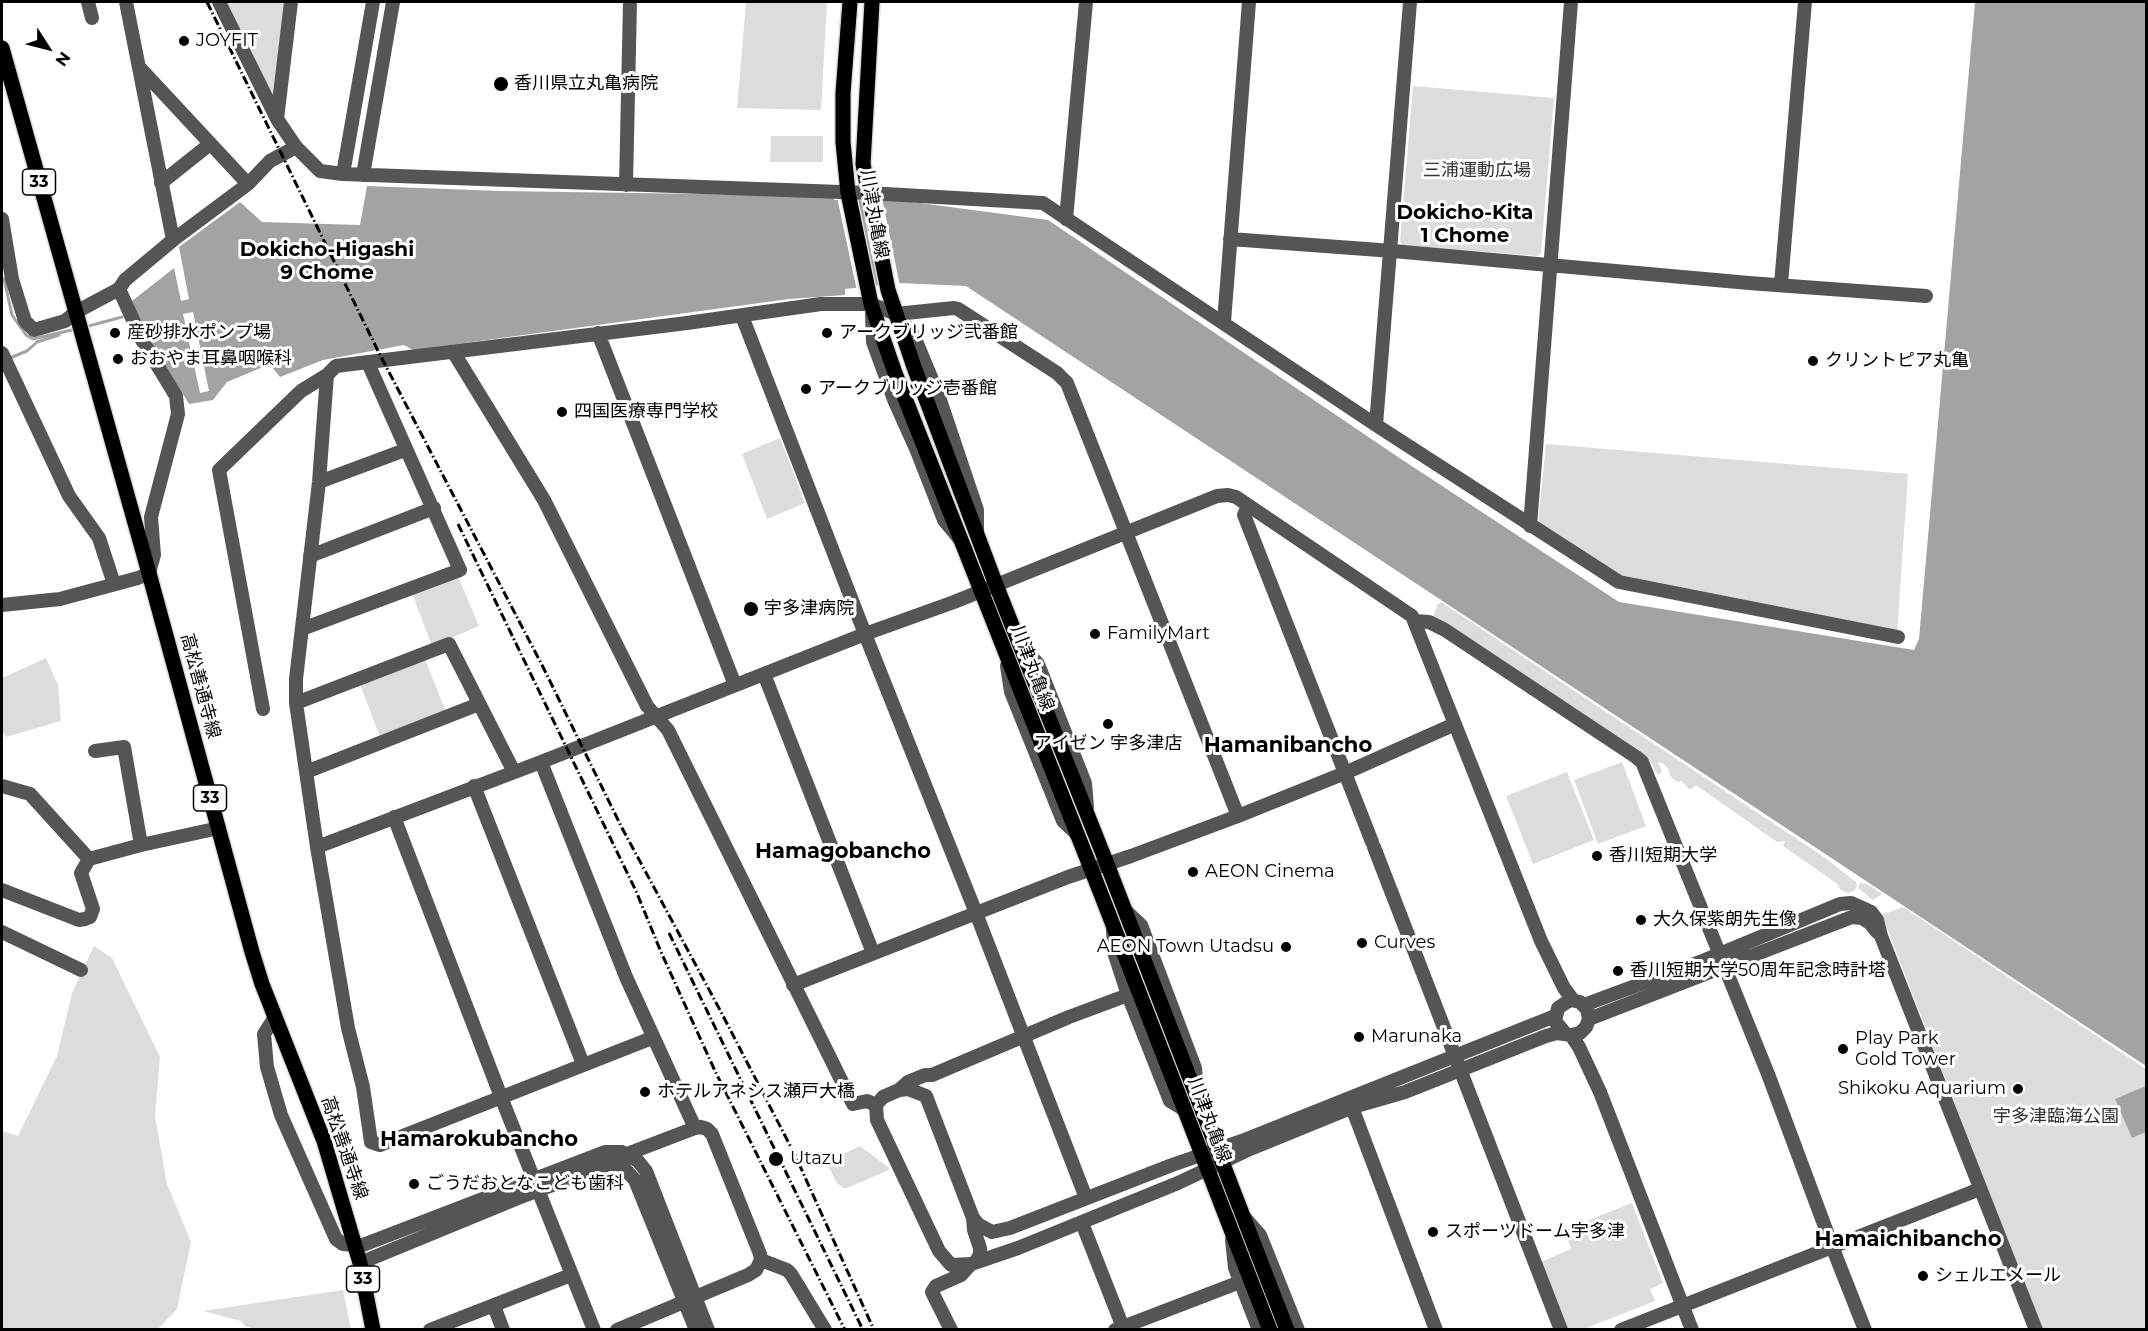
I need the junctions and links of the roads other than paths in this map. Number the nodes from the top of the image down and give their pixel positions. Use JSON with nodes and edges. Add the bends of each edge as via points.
{"nodes":[{"id":1,"x":88,"y":2,"type":"edge"},
{"id":2,"x":126,"y":2,"type":"edge"},
{"id":3,"x":219,"y":2,"type":"edge"},
{"id":4,"x":291,"y":2,"type":"edge"},
{"id":5,"x":373,"y":2,"type":"edge"},
{"id":6,"x":393,"y":2,"type":"edge"},
{"id":7,"x":630,"y":2,"type":"edge"},
{"id":8,"x":850,"y":2,"type":"edge"},
{"id":9,"x":872,"y":2,"type":"edge"},
{"id":10,"x":1086,"y":2,"type":"edge"},
{"id":11,"x":1249,"y":2,"type":"edge"},
{"id":12,"x":1410,"y":2,"type":"edge"},
{"id":13,"x":1571,"y":2,"type":"edge"},
{"id":14,"x":1805,"y":2,"type":"edge"},
{"id":15,"x":92,"y":18,"type":"dead end"},
{"id":16,"x":2,"y":48,"type":"edge"},
{"id":17,"x":365,"y":49,"type":"junction"},
{"id":18,"x":385,"y":51,"type":"junction"},
{"id":19,"x":4,"y":66,"type":"edge"},
{"id":20,"x":139,"y":67,"type":"junction"},
{"id":21,"x":277,"y":119,"type":"junction"},
{"id":22,"x":210,"y":144,"type":"junction"},
{"id":23,"x":296,"y":147,"type":"junction"},
{"id":24,"x":343,"y":174,"type":"junction"},
{"id":25,"x":363,"y":175,"type":"junction"},
{"id":26,"x":161,"y":183,"type":"junction"},
{"id":27,"x":248,"y":184,"type":"junction"},
{"id":28,"x":626,"y":185,"type":"junction"},
{"id":29,"x":849,"y":195,"type":"junction"},
{"id":30,"x":869,"y":195,"type":"junction"},
{"id":31,"x":2,"y":219,"type":"edge"},
{"id":32,"x":1066,"y":219,"type":"junction"},
{"id":33,"x":1230,"y":239,"type":"junction"},
{"id":34,"x":173,"y":240,"type":"junction"},
{"id":35,"x":1389,"y":251,"type":"junction"},
{"id":36,"x":1550,"y":265,"type":"junction"},
{"id":37,"x":1781,"y":284,"type":"junction"},
{"id":38,"x":119,"y":289,"type":"junction"},
{"id":39,"x":1926,"y":296,"type":"dead end"},
{"id":40,"x":870,"y":299,"type":"junction"},
{"id":41,"x":77,"y":314,"type":"junction"},
{"id":42,"x":896,"y":314,"type":"junction"},
{"id":43,"x":742,"y":316,"type":"junction"},
{"id":44,"x":1224,"y":322,"type":"junction"},
{"id":45,"x":598,"y":333,"type":"junction"},
{"id":46,"x":2,"y":353,"type":"edge"},
{"id":47,"x":453,"y":353,"type":"junction"},
{"id":48,"x":368,"y":363,"type":"junction"},
{"id":49,"x":327,"y":375,"type":"junction"},
{"id":50,"x":1376,"y":425,"type":"junction"},
{"id":51,"x":405,"y":450,"type":"junction"},
{"id":52,"x":319,"y":482,"type":"junction"},
{"id":53,"x":1248,"y":506,"type":"junction"},
{"id":54,"x":434,"y":508,"type":"junction"},
{"id":55,"x":1530,"y":526,"type":"junction"},
{"id":56,"x":1125,"y":534,"type":"junction"},
{"id":57,"x":310,"y":556,"type":"junction"},
{"id":58,"x":149,"y":573,"type":"junction"},
{"id":59,"x":114,"y":584,"type":"junction"},
{"id":60,"x":988,"y":588,"type":"junction"},
{"id":61,"x":2,"y":605,"type":"edge"},
{"id":62,"x":1415,"y":621,"type":"junction"},
{"id":63,"x":302,"y":629,"type":"junction"},
{"id":64,"x":865,"y":634,"type":"junction"},
{"id":65,"x":1898,"y":637,"type":"dead end"},
{"id":66,"x":1010,"y":644,"type":"junction"},
{"id":67,"x":764,"y":674,"type":"junction"},
{"id":68,"x":735,"y":685,"type":"junction"},
{"id":69,"x":296,"y":703,"type":"junction"},
{"id":70,"x":479,"y":704,"type":"junction"},
{"id":71,"x":263,"y":709,"type":"dead end"},
{"id":72,"x":655,"y":716,"type":"junction"},
{"id":73,"x":1455,"y":724,"type":"junction"},
{"id":74,"x":94,"y":750,"type":"dead end"},
{"id":75,"x":541,"y":762,"type":"junction"},
{"id":76,"x":306,"y":772,"type":"junction"},
{"id":77,"x":514,"y":772,"type":"junction"},
{"id":78,"x":1345,"y":773,"type":"junction"},
{"id":79,"x":2,"y":786,"type":"edge"},
{"id":80,"x":474,"y":786,"type":"junction"},
{"id":81,"x":1238,"y":816,"type":"junction"},
{"id":82,"x":394,"y":817,"type":"junction"},
{"id":83,"x":219,"y":828,"type":"junction"},
{"id":84,"x":141,"y":845,"type":"junction"},
{"id":85,"x":317,"y":847,"type":"junction"},
{"id":86,"x":89,"y":859,"type":"junction"},
{"id":87,"x":1107,"y":864,"type":"junction"},
{"id":88,"x":1091,"y":869,"type":"junction"},
{"id":89,"x":2,"y":890,"type":"edge"},
{"id":90,"x":1840,"y":904,"type":"junction"},
{"id":91,"x":976,"y":913,"type":"junction"},
{"id":92,"x":1846,"y":919,"type":"junction"},
{"id":93,"x":1113,"y":925,"type":"junction"},
{"id":94,"x":2,"y":932,"type":"edge"},
{"id":95,"x":1881,"y":936,"type":"junction"},
{"id":96,"x":873,"y":953,"type":"junction"},
{"id":97,"x":1722,"y":961,"type":"junction"},
{"id":98,"x":81,"y":970,"type":"dead end"},
{"id":99,"x":793,"y":985,"type":"junction"},
{"id":100,"x":1128,"y":995,"type":"junction"},
{"id":101,"x":1568,"y":1007,"type":"junction"},
{"id":102,"x":275,"y":1017,"type":"junction"},
{"id":103,"x":1577,"y":1029,"type":"junction"},
{"id":104,"x":1024,"y":1037,"type":"junction"},
{"id":105,"x":652,"y":1038,"type":"junction"},
{"id":106,"x":1458,"y":1063,"type":"junction"},
{"id":107,"x":583,"y":1064,"type":"junction"},
{"id":108,"x":932,"y":1075,"type":"junction"},
{"id":109,"x":899,"y":1090,"type":"junction"},
{"id":110,"x":926,"y":1096,"type":"junction"},
{"id":111,"x":501,"y":1097,"type":"junction"},
{"id":112,"x":1351,"y":1103,"type":"junction"},
{"id":113,"x":876,"y":1105,"type":"junction"},
{"id":114,"x":1185,"y":1110,"type":"junction"},
{"id":115,"x":695,"y":1128,"type":"junction"},
{"id":116,"x":1202,"y":1154,"type":"junction"},
{"id":117,"x":1220,"y":1156,"type":"junction"},
{"id":118,"x":623,"y":1159,"type":"junction"},
{"id":119,"x":1207,"y":1170,"type":"junction"},
{"id":120,"x":537,"y":1185,"type":"junction"},
{"id":121,"x":1980,"y":1189,"type":"junction"},
{"id":122,"x":1086,"y":1198,"type":"junction"},
{"id":123,"x":1242,"y":1215,"type":"junction"},
{"id":124,"x":972,"y":1218,"type":"junction"},
{"id":125,"x":1082,"y":1222,"type":"junction"},
{"id":126,"x":1231,"y":1232,"type":"junction"},
{"id":127,"x":355,"y":1246,"type":"junction"},
{"id":128,"x":1833,"y":1248,"type":"junction"},
{"id":129,"x":761,"y":1260,"type":"junction"},
{"id":130,"x":974,"y":1262,"type":"junction"},
{"id":131,"x":360,"y":1263,"type":"junction"},
{"id":132,"x":571,"y":1275,"type":"junction"},
{"id":133,"x":1240,"y":1282,"type":"junction"},
{"id":134,"x":691,"y":1299,"type":"junction"},
{"id":135,"x":1683,"y":1305,"type":"junction"},
{"id":136,"x":494,"y":1306,"type":"junction"},
{"id":137,"x":1120,"y":1328,"type":"edge"},
{"id":138,"x":373,"y":1329,"type":"edge"},
{"id":139,"x":430,"y":1329,"type":"edge"},
{"id":140,"x":503,"y":1329,"type":"edge"},
{"id":141,"x":594,"y":1329,"type":"edge"},
{"id":142,"x":617,"y":1329,"type":"edge"},
{"id":143,"x":696,"y":1329,"type":"edge"},
{"id":144,"x":708,"y":1329,"type":"edge"},
{"id":145,"x":825,"y":1329,"type":"edge"},
{"id":146,"x":951,"y":1329,"type":"edge"},
{"id":147,"x":1259,"y":1329,"type":"edge"},
{"id":148,"x":1270,"y":1329,"type":"edge"},
{"id":149,"x":1287,"y":1329,"type":"edge"},
{"id":150,"x":1298,"y":1329,"type":"edge"},
{"id":151,"x":1436,"y":1329,"type":"edge"},
{"id":152,"x":1561,"y":1329,"type":"edge"},
{"id":153,"x":1621,"y":1329,"type":"edge"},
{"id":154,"x":1692,"y":1329,"type":"edge"},
{"id":155,"x":1865,"y":1329,"type":"edge"},
{"id":156,"x":2036,"y":1329,"type":"edge"}],
"edges":[{"from":1,"to":15,"type":"street"},
{"from":2,"to":20,"type":"street"},
{"from":3,"to":21,"type":"street"},
{"from":4,"to":21,"type":"street"},
{"from":5,"to":17,"type":"street"},
{"from":6,"to":18,"type":"street"},
{"from":7,"to":28,"type":"street"},
{"from":8,"to":29,"type":"main road","name":"川津丸亀線","via":[[843,93]]},
{"from":9,"to":30,"type":"main road","name":"川津丸亀線","via":[[863,164]]},
{"from":10,"to":32,"type":"street"},
{"from":11,"to":33,"type":"street"},
{"from":12,"to":35,"type":"street"},
{"from":13,"to":36,"type":"street"},
{"from":14,"to":37,"type":"street"},
{"from":16,"to":19,"type":"main road","name":"高松善通寺線","number":"33"},
{"from":17,"to":18,"type":"street"},
{"from":17,"to":24,"type":"street"},
{"from":18,"to":25,"type":"street"},
{"from":19,"to":41,"type":"main road","name":"高松善通寺線","number":"33"},
{"from":20,"to":22,"type":"street"},
{"from":20,"to":26,"type":"street"},
{"from":21,"to":23,"type":"street"},
{"from":22,"to":26,"type":"street"},
{"from":22,"to":27,"type":"street"},
{"from":23,"to":24,"type":"street","via":[[320,171]]},
{"from":23,"to":27,"type":"street","via":[[270,161]]},
{"from":24,"to":25,"type":"street"},
{"from":25,"to":28,"type":"street"},
{"from":26,"to":34,"type":"street"},
{"from":27,"to":34,"type":"street"},
{"from":28,"to":29,"type":"street"},
{"from":29,"to":30,"type":"street"},
{"from":29,"to":40,"type":"main road","name":"川津丸亀線"},
{"from":30,"to":32,"type":"street","via":[[1043,203]]},
{"from":30,"to":42,"type":"main road","name":"川津丸亀線"},
{"from":31,"to":41,"type":"street","via":[[12,279],[28,326],[40,330]]},
{"from":32,"to":44,"type":"street"},
{"from":33,"to":35,"type":"street"},
{"from":33,"to":44,"type":"street"},
{"from":34,"to":38,"type":"street"},
{"from":35,"to":36,"type":"street"},
{"from":35,"to":50,"type":"street"},
{"from":36,"to":37,"type":"street"},
{"from":36,"to":55,"type":"street"},
{"from":37,"to":39,"type":"street"},
{"from":38,"to":41,"type":"street"},
{"from":38,"to":58,"type":"street","via":[[142,340],[176,396],[178,414],[152,517],[154,555]]},
{"from":40,"to":42,"type":"street"},
{"from":40,"to":43,"type":"street"},
{"from":40,"to":60,"type":"main road","name":"川津丸亀線","via":[[963,543]]},
{"from":41,"to":58,"type":"main road","name":"高松善通寺線","number":"33"},
{"from":42,"to":56,"type":"street","via":[[958,309],[1062,376]]},
{"from":42,"to":60,"type":"main road","name":"川津丸亀線","via":[[977,535]]},
{"from":43,"to":45,"type":"street"},
{"from":43,"to":64,"type":"street"},
{"from":44,"to":50,"type":"street"},
{"from":45,"to":47,"type":"street"},
{"from":45,"to":68,"type":"street"},
{"from":46,"to":59,"type":"street","via":[[69,496],[99,538]]},
{"from":47,"to":48,"type":"street"},
{"from":47,"to":72,"type":"street","via":[[544,500]]},
{"from":48,"to":49,"type":"street","via":[[336,366]]},
{"from":48,"to":51,"type":"street"},
{"from":49,"to":52,"type":"street"},
{"from":49,"to":71,"type":"street","via":[[301,391],[219,470]]},
{"from":50,"to":55,"type":"street"},
{"from":51,"to":52,"type":"street"},
{"from":51,"to":54,"type":"street"},
{"from":52,"to":57,"type":"street"},
{"from":53,"to":56,"type":"street","via":[[1236,497],[1217,496]]},
{"from":53,"to":62,"type":"street","via":[[1408,612]]},
{"from":53,"to":78,"type":"street","via":[[1244,515]]},
{"from":54,"to":57,"type":"street"},
{"from":54,"to":63,"type":"street","via":[[460,570]]},
{"from":55,"to":65,"type":"street","via":[[1618,582]]},
{"from":56,"to":60,"type":"street"},
{"from":56,"to":81,"type":"street"},
{"from":57,"to":63,"type":"street"},
{"from":58,"to":59,"type":"street"},
{"from":58,"to":83,"type":"main road","name":"高松善通寺線","number":"33"},
{"from":59,"to":61,"type":"street","via":[[60,599]]},
{"from":60,"to":64,"type":"street"},
{"from":60,"to":66,"type":"main road","name":"川津丸亀線"},
{"from":62,"to":73,"type":"street"},
{"from":62,"to":97,"type":"street","via":[[1429,622],[1445,630],[1640,759]]},
{"from":63,"to":69,"type":"street"},
{"from":64,"to":67,"type":"street"},
{"from":64,"to":91,"type":"street"},
{"from":66,"to":87,"type":"main road","name":"川津丸亀線"},
{"from":66,"to":88,"type":"main road","name":"川津丸亀線"},
{"from":67,"to":68,"type":"street"},
{"from":67,"to":96,"type":"street"},
{"from":68,"to":72,"type":"street"},
{"from":69,"to":70,"type":"street","via":[[449,644]]},
{"from":69,"to":76,"type":"street"},
{"from":70,"to":76,"type":"street"},
{"from":70,"to":77,"type":"street"},
{"from":72,"to":75,"type":"street"},
{"from":72,"to":99,"type":"street","via":[[668,730]]},
{"from":73,"to":78,"type":"street"},
{"from":73,"to":101,"type":"street","via":[[1541,941],[1564,988]]},
{"from":74,"to":84,"type":"street","via":[[124,747]]},
{"from":75,"to":77,"type":"street"},
{"from":75,"to":105,"type":"street"},
{"from":76,"to":85,"type":"street"},
{"from":77,"to":80,"type":"street"},
{"from":78,"to":81,"type":"street"},
{"from":78,"to":106,"type":"street"},
{"from":79,"to":86,"type":"street","via":[[30,794]]},
{"from":80,"to":82,"type":"street"},
{"from":80,"to":107,"type":"street"},
{"from":81,"to":87,"type":"street"},
{"from":82,"to":85,"type":"street"},
{"from":82,"to":111,"type":"street"},
{"from":83,"to":84,"type":"street"},
{"from":83,"to":102,"type":"main road","name":"高松善通寺線","number":"33","via":[[252,952]]},
{"from":84,"to":86,"type":"street"},
{"from":85,"to":111,"type":"street","via":[[372,1143],[380,1145]]},
{"from":86,"to":89,"type":"street","via":[[81,873],[93,909],[90,917],[79,920]]},
{"from":87,"to":88,"type":"street"},
{"from":87,"to":117,"type":"main road","name":"川津丸亀線"},
{"from":88,"to":91,"type":"street"},
{"from":88,"to":93,"type":"main road","name":"川津丸亀線"},
{"from":90,"to":92,"type":"street"},
{"from":90,"to":95,"type":"street","via":[[1851,903],[1871,912]]},
{"from":90,"to":97,"type":"street"},
{"from":91,"to":96,"type":"street"},
{"from":91,"to":104,"type":"street"},
{"from":92,"to":95,"type":"street","via":[[1862,918]]},
{"from":92,"to":97,"type":"street"},
{"from":93,"to":100,"type":"street","via":[[1114,952]]},
{"from":93,"to":114,"type":"main road","name":"川津丸亀線"},
{"from":94,"to":98,"type":"street"},
{"from":95,"to":121,"type":"street"},
{"from":96,"to":99,"type":"street"},
{"from":97,"to":101,"type":"street"},
{"from":97,"to":103,"type":"street"},
{"from":97,"to":128,"type":"street"},
{"from":99,"to":113,"type":"street","via":[[853,1104],[867,1101]]},
{"from":100,"to":104,"type":"street"},
{"from":100,"to":114,"type":"street","via":[[1170,1101]]},
{"from":101,"to":103,"type":"street","via":[[1589,1014]]},
{"from":101,"to":103,"type":"street","via":[[1557,1026]]},
{"from":101,"to":106,"type":"street"},
{"from":102,"to":127,"type":"main road","name":"高松善通寺線","number":"33","via":[[324,1141]]},
{"from":102,"to":127,"type":"street","via":[[264,1034],[267,1067],[281,1115],[336,1239]]},
{"from":103,"to":106,"type":"street"},
{"from":103,"to":135,"type":"street","via":[[1579,1047]]},
{"from":104,"to":108,"type":"street"},
{"from":104,"to":122,"type":"street"},
{"from":105,"to":107,"type":"street"},
{"from":105,"to":115,"type":"street"},
{"from":106,"to":112,"type":"street"},
{"from":106,"to":152,"type":"street"},
{"from":107,"to":111,"type":"street"},
{"from":108,"to":109,"type":"street","via":[[908,1082]]},
{"from":108,"to":110,"type":"street"},
{"from":109,"to":110,"type":"street"},
{"from":109,"to":113,"type":"street"},
{"from":110,"to":124,"type":"street"},
{"from":111,"to":120,"type":"street"},
{"from":112,"to":117,"type":"street","via":[[1247,1139]]},
{"from":112,"to":151,"type":"street"},
{"from":113,"to":130,"type":"street","via":[[877,1120],[939,1251],[951,1265]]},
{"from":114,"to":116,"type":"main road","name":"川津丸亀線"},
{"from":115,"to":118,"type":"street"},
{"from":115,"to":129,"type":"street","via":[[701,1126],[712,1134]]},
{"from":116,"to":117,"type":"street"},
{"from":116,"to":119,"type":"main road","name":"川津丸亀線"},
{"from":116,"to":122,"type":"street"},
{"from":117,"to":119,"type":"street"},
{"from":117,"to":123,"type":"main road","name":"川津丸亀線"},
{"from":118,"to":120,"type":"street","via":[[622,1152],[605,1152]]},
{"from":118,"to":134,"type":"street"},
{"from":119,"to":125,"type":"street"},
{"from":119,"to":126,"type":"main road","name":"川津丸亀線"},
{"from":120,"to":127,"type":"street"},
{"from":120,"to":131,"type":"street"},
{"from":120,"to":132,"type":"street"},
{"from":121,"to":128,"type":"street"},
{"from":121,"to":156,"type":"street"},
{"from":122,"to":124,"type":"street","via":[[1001,1231],[985,1229]]},
{"from":123,"to":149,"type":"main road","name":"川津丸亀線"},
{"from":123,"to":150,"type":"street","via":[[1260,1235]]},
{"from":124,"to":130,"type":"street","via":[[981,1254]]},
{"from":125,"to":130,"type":"street"},
{"from":125,"to":137,"type":"street"},
{"from":126,"to":133,"type":"street","via":[[1234,1268]]},
{"from":126,"to":148,"type":"main road","name":"川津丸亀線"},
{"from":127,"to":131,"type":"main road","name":"高松善通寺線","number":"33"},
{"from":128,"to":135,"type":"street"},
{"from":128,"to":155,"type":"street"},
{"from":129,"to":134,"type":"street","via":[[752,1274]]},
{"from":129,"to":145,"type":"street","via":[[791,1274]]},
{"from":130,"to":146,"type":"street","via":[[961,1275],[936,1286],[932,1292]]},
{"from":131,"to":138,"type":"main road","name":"高松善通寺線","number":"33"},
{"from":132,"to":136,"type":"street"},
{"from":132,"to":141,"type":"street"},
{"from":133,"to":137,"type":"street"},
{"from":133,"to":147,"type":"street"},
{"from":134,"to":142,"type":"street"},
{"from":134,"to":143,"type":"street"},
{"from":134,"to":144,"type":"street"},
{"from":135,"to":153,"type":"street"},
{"from":135,"to":154,"type":"street"},
{"from":136,"to":139,"type":"street"},
{"from":136,"to":140,"type":"street"}]}
